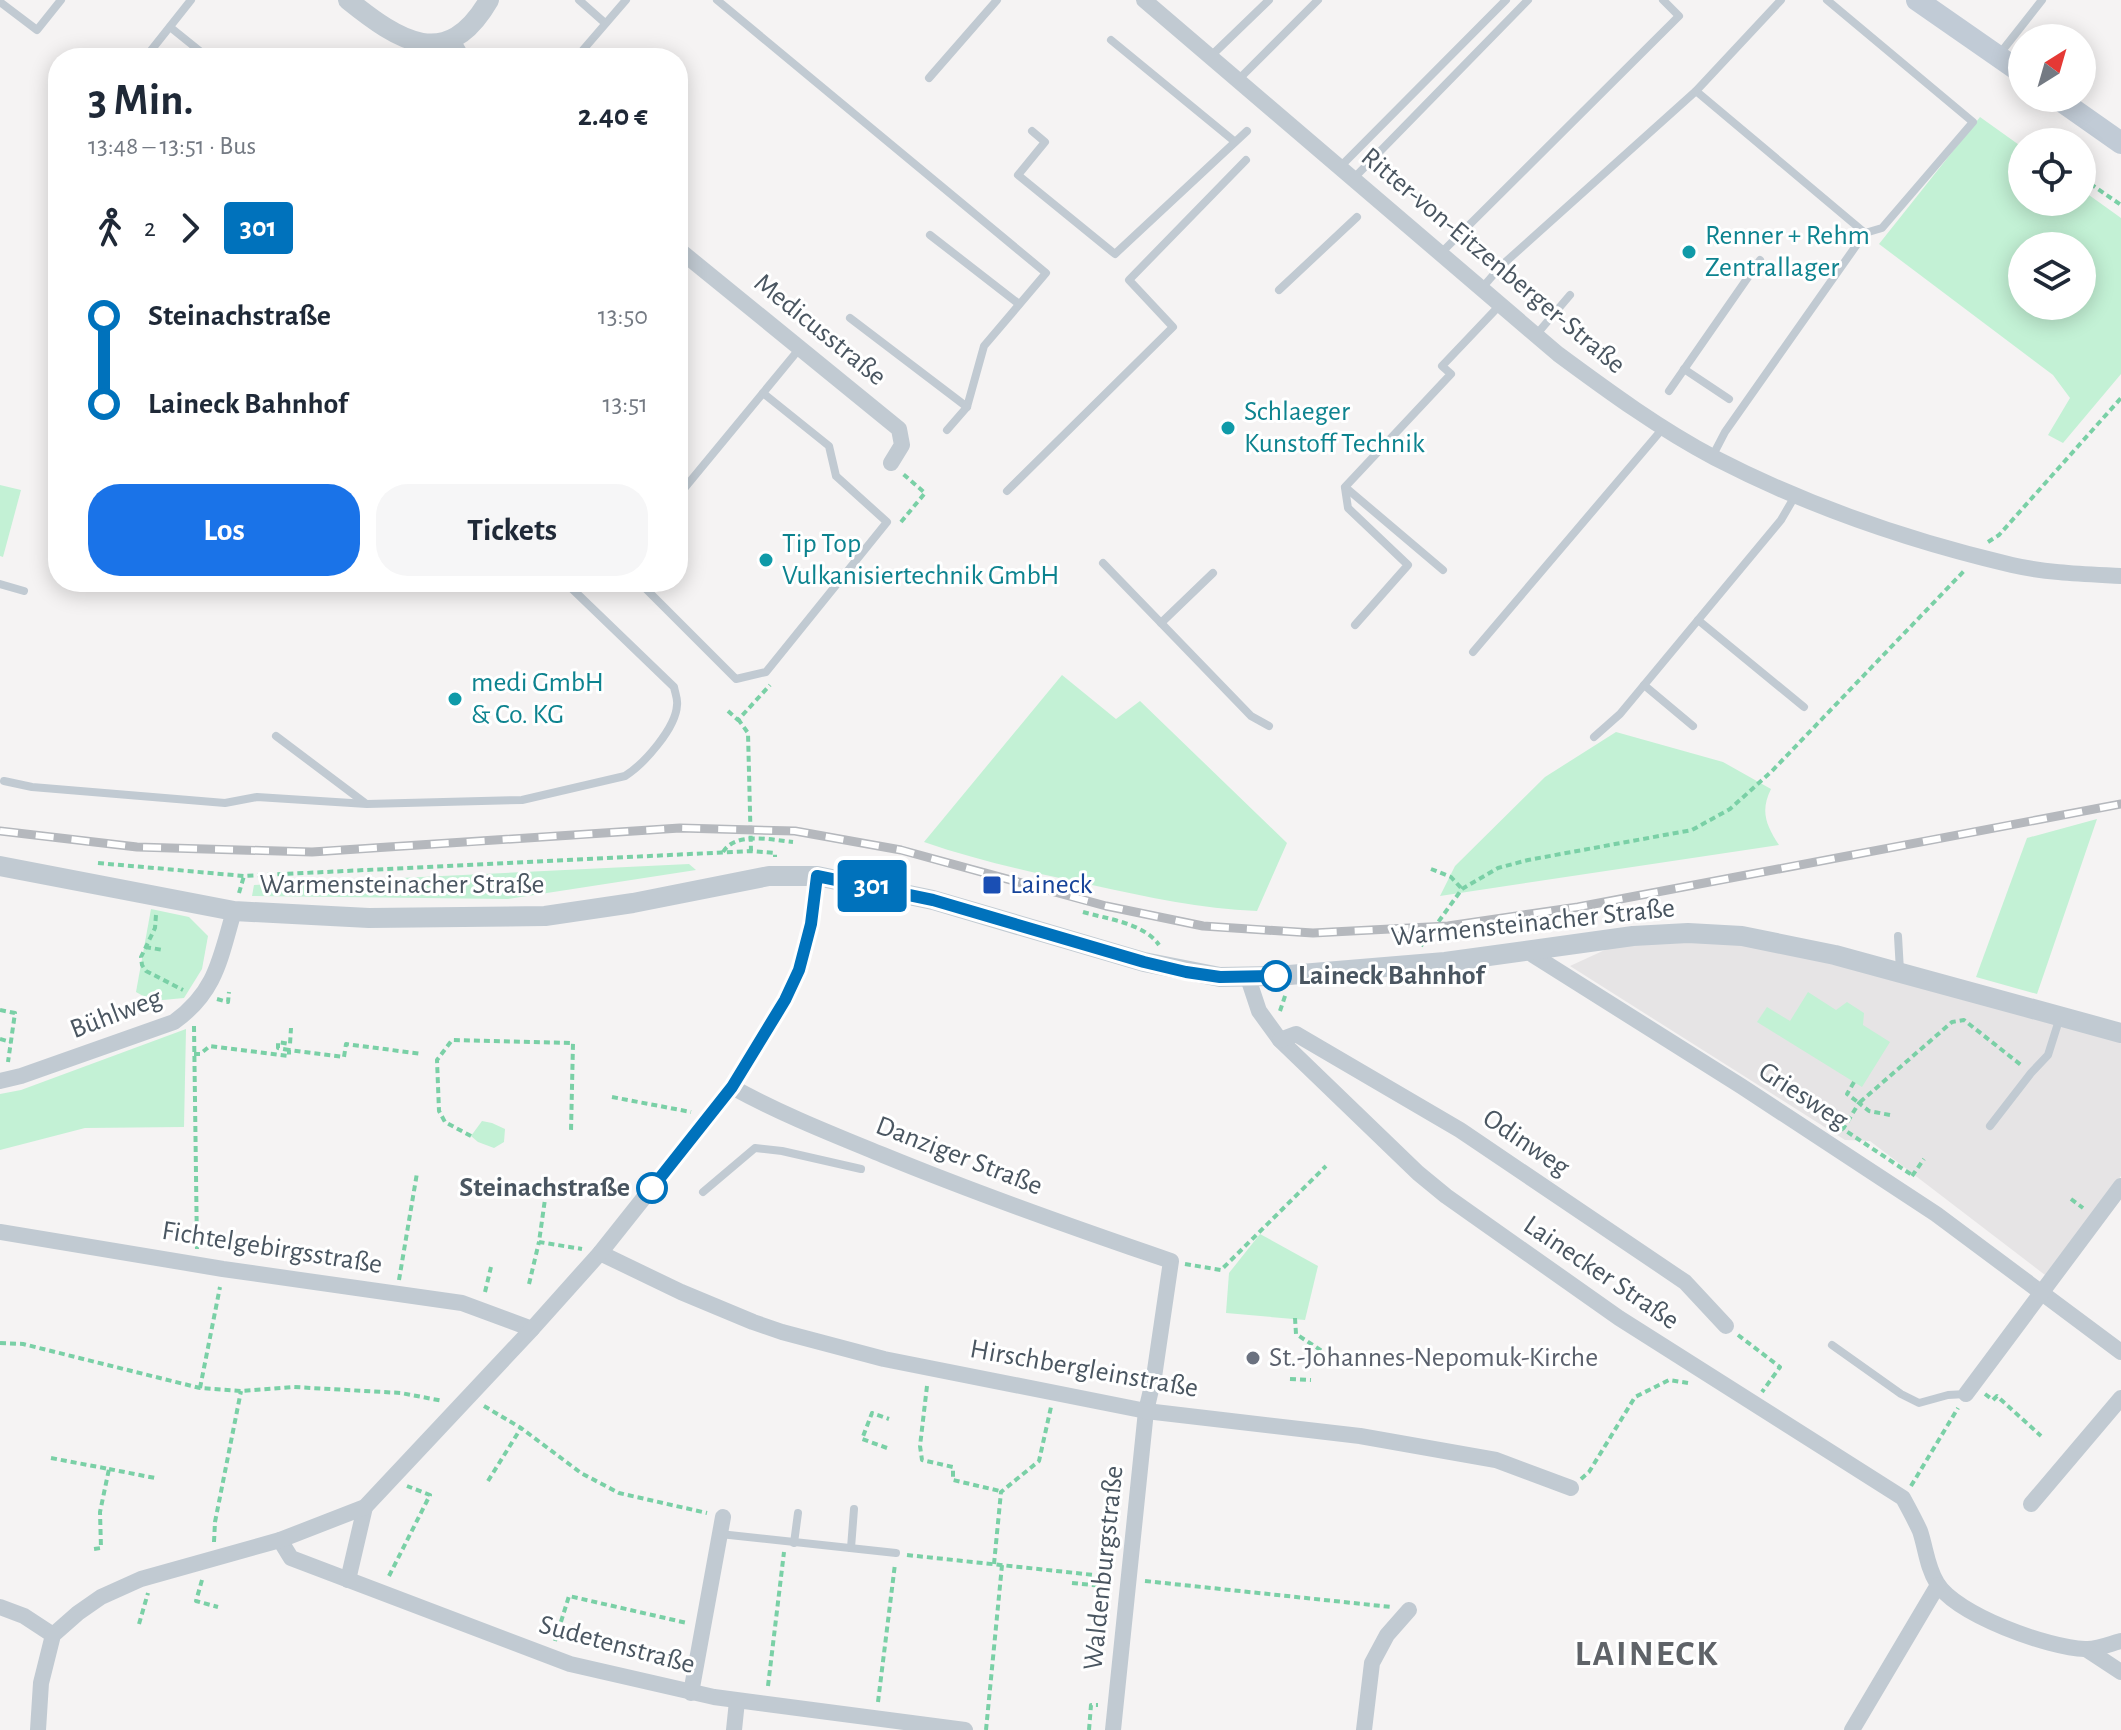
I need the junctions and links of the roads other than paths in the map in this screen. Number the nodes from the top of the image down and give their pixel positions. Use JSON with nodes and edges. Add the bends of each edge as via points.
{"nodes":[{"id":1,"x":61,"y":0,"type":"edge"},
{"id":2,"x":191,"y":0,"type":"edge"},
{"id":3,"x":348,"y":0,"type":"edge"},
{"id":4,"x":489,"y":0,"type":"edge"},
{"id":5,"x":579,"y":0,"type":"edge"},
{"id":6,"x":626,"y":0,"type":"edge"},
{"id":7,"x":717,"y":0,"type":"edge"},
{"id":8,"x":997,"y":0,"type":"edge"},
{"id":9,"x":1144,"y":0,"type":"edge"},
{"id":10,"x":1269,"y":0,"type":"edge"},
{"id":11,"x":1318,"y":0,"type":"edge"},
{"id":12,"x":1506,"y":0,"type":"edge"},
{"id":13,"x":1528,"y":0,"type":"edge"},
{"id":14,"x":1663,"y":0,"type":"edge"},
{"id":15,"x":1781,"y":0,"type":"edge"},
{"id":16,"x":1827,"y":0,"type":"edge"},
{"id":17,"x":1917,"y":0,"type":"edge"},
{"id":18,"x":1940,"y":0,"type":"edge"},
{"id":19,"x":2042,"y":0,"type":"edge"},
{"id":20,"x":0,"y":2,"type":"edge"},
{"id":21,"x":605,"y":23,"type":"junction"},
{"id":22,"x":170,"y":27,"type":"junction"},
{"id":23,"x":1111,"y":40,"type":"dead end"},
{"id":24,"x":153,"y":48,"type":"edge"},
{"id":25,"x":196,"y":48,"type":"edge"},
{"id":26,"x":452,"y":48,"type":"edge"},
{"id":27,"x":458,"y":48,"type":"edge"},
{"id":28,"x":584,"y":48,"type":"edge"},
{"id":29,"x":1211,"y":56,"type":"junction"},
{"id":30,"x":1998,"y":56,"type":"junction"},
{"id":31,"x":2008,"y":63,"type":"edge"},
{"id":32,"x":929,"y":78,"type":"dead end"},
{"id":33,"x":1239,"y":79,"type":"junction"},
{"id":34,"x":1696,"y":91,"type":"junction"},
{"id":35,"x":2077,"y":112,"type":"edge"},
{"id":36,"x":1032,"y":131,"type":"dead end"},
{"id":37,"x":1247,"y":131,"type":"dead end"},
{"id":38,"x":1234,"y":141,"type":"junction"},
{"id":39,"x":2121,"y":143,"type":"edge"},
{"id":40,"x":1246,"y":160,"type":"dead end"},
{"id":41,"x":1339,"y":167,"type":"junction"},
{"id":42,"x":1354,"y":178,"type":"junction"},
{"id":43,"x":1357,"y":217,"type":"dead end"},
{"id":44,"x":1865,"y":233,"type":"junction"},
{"id":45,"x":930,"y":235,"type":"dead end"},
{"id":46,"x":1440,"y":254,"type":"junction"},
{"id":47,"x":688,"y":257,"type":"edge"},
{"id":48,"x":1760,"y":260,"type":"dead end"},
{"id":49,"x":1482,"y":288,"type":"junction"},
{"id":50,"x":1279,"y":290,"type":"dead end"},
{"id":51,"x":1570,"y":295,"type":"dead end"},
{"id":52,"x":1019,"y":304,"type":"junction"},
{"id":53,"x":1500,"y":305,"type":"junction"},
{"id":54,"x":850,"y":318,"type":"dead end"},
{"id":55,"x":1535,"y":335,"type":"junction"},
{"id":56,"x":801,"y":347,"type":"junction"},
{"id":57,"x":1684,"y":369,"type":"junction"},
{"id":58,"x":1669,"y":391,"type":"dead end"},
{"id":59,"x":763,"y":393,"type":"junction"},
{"id":60,"x":1729,"y":399,"type":"dead end"},
{"id":61,"x":967,"y":407,"type":"junction"},
{"id":62,"x":1665,"y":427,"type":"junction"},
{"id":63,"x":947,"y":430,"type":"dead end"},
{"id":64,"x":1712,"y":457,"type":"junction"},
{"id":65,"x":891,"y":463,"type":"dead end"},
{"id":66,"x":688,"y":484,"type":"edge"},
{"id":67,"x":1345,"y":487,"type":"junction"},
{"id":68,"x":1007,"y":491,"type":"dead end"},
{"id":69,"x":1795,"y":495,"type":"junction"},
{"id":70,"x":1103,"y":563,"type":"dead end"},
{"id":71,"x":1443,"y":570,"type":"dead end"},
{"id":72,"x":1213,"y":573,"type":"dead end"},
{"id":73,"x":2121,"y":576,"type":"edge"},
{"id":74,"x":0,"y":584,"type":"edge"},
{"id":75,"x":24,"y":591,"type":"dead end"},
{"id":76,"x":575,"y":592,"type":"edge"},
{"id":77,"x":649,"y":592,"type":"edge"},
{"id":78,"x":1698,"y":620,"type":"junction"},
{"id":79,"x":1161,"y":623,"type":"junction"},
{"id":80,"x":1355,"y":625,"type":"dead end"},
{"id":81,"x":1473,"y":652,"type":"dead end"},
{"id":82,"x":1644,"y":685,"type":"junction"},
{"id":83,"x":1804,"y":707,"type":"dead end"},
{"id":84,"x":1269,"y":726,"type":"dead end"},
{"id":85,"x":1693,"y":726,"type":"dead end"},
{"id":86,"x":276,"y":736,"type":"dead end"},
{"id":87,"x":1594,"y":737,"type":"dead end"},
{"id":88,"x":4,"y":781,"type":"dead end"},
{"id":89,"x":367,"y":804,"type":"junction"},
{"id":90,"x":0,"y":866,"type":"edge"},
{"id":91,"x":817,"y":876,"type":"junction"},
{"id":92,"x":234,"y":911,"type":"junction"},
{"id":93,"x":1898,"y":936,"type":"dead end"},
{"id":94,"x":1530,"y":950,"type":"junction"},
{"id":95,"x":1900,"y":973,"type":"junction"},
{"id":96,"x":1248,"y":978,"type":"junction"},
{"id":97,"x":2060,"y":1016,"type":"junction"},
{"id":98,"x":2121,"y":1033,"type":"edge"},
{"id":99,"x":1276,"y":1034,"type":"junction"},
{"id":100,"x":2,"y":1081,"type":"edge"},
{"id":101,"x":732,"y":1087,"type":"junction"},
{"id":102,"x":1990,"y":1126,"type":"dead end"},
{"id":103,"x":861,"y":1169,"type":"dead end"},
{"id":104,"x":2121,"y":1186,"type":"edge"},
{"id":105,"x":703,"y":1192,"type":"dead end"},
{"id":106,"x":0,"y":1232,"type":"edge"},
{"id":107,"x":600,"y":1253,"type":"junction"},
{"id":108,"x":1171,"y":1261,"type":"joint"},
{"id":109,"x":2043,"y":1294,"type":"junction"},
{"id":110,"x":1726,"y":1326,"type":"road end"},
{"id":111,"x":532,"y":1329,"type":"junction"},
{"id":112,"x":1832,"y":1345,"type":"dead end"},
{"id":113,"x":2121,"y":1352,"type":"edge"},
{"id":114,"x":1966,"y":1394,"type":"joint"},
{"id":115,"x":2121,"y":1398,"type":"edge"},
{"id":116,"x":1146,"y":1411,"type":"junction"},
{"id":117,"x":1571,"y":1488,"type":"road end"},
{"id":118,"x":2031,"y":1504,"type":"dead end"},
{"id":119,"x":365,"y":1507,"type":"junction"},
{"id":120,"x":854,"y":1509,"type":"dead end"},
{"id":121,"x":798,"y":1513,"type":"dead end"},
{"id":122,"x":723,"y":1517,"type":"road end"},
{"id":123,"x":720,"y":1534,"type":"junction"},
{"id":124,"x":280,"y":1540,"type":"junction"},
{"id":125,"x":790,"y":1542,"type":"junction"},
{"id":126,"x":851,"y":1548,"type":"junction"},
{"id":127,"x":896,"y":1553,"type":"road end"},
{"id":128,"x":348,"y":1580,"type":"junction"},
{"id":129,"x":1938,"y":1585,"type":"junction"},
{"id":130,"x":0,"y":1607,"type":"edge"},
{"id":131,"x":1409,"y":1610,"type":"road end"},
{"id":132,"x":53,"y":1635,"type":"junction"},
{"id":133,"x":2121,"y":1641,"type":"edge"},
{"id":134,"x":2086,"y":1649,"type":"junction"},
{"id":135,"x":2121,"y":1672,"type":"edge"},
{"id":136,"x":691,"y":1693,"type":"junction"},
{"id":137,"x":737,"y":1701,"type":"junction"},
{"id":138,"x":38,"y":1730,"type":"edge"},
{"id":139,"x":734,"y":1730,"type":"edge"},
{"id":140,"x":958,"y":1730,"type":"edge"},
{"id":141,"x":1113,"y":1730,"type":"edge"},
{"id":142,"x":1364,"y":1730,"type":"edge"},
{"id":143,"x":1852,"y":1730,"type":"edge"}],
"edges":[{"from":1,"to":20,"type":"lane","via":[[37,30]]},
{"from":2,"to":22,"type":"lane"},
{"from":3,"to":26,"type":"street","via":[[393,34]]},
{"from":4,"to":27,"type":"street"},
{"from":5,"to":21,"type":"lane"},
{"from":6,"to":21,"type":"lane"},
{"from":7,"to":52,"type":"lane","via":[[1046,273]]},
{"from":8,"to":32,"type":"lane"},
{"from":9,"to":29,"type":"street","name":"Ritter-von-Eitzenberger-Straße"},
{"from":10,"to":29,"type":"lane"},
{"from":11,"to":33,"type":"lane"},
{"from":12,"to":41,"type":"lane"},
{"from":13,"to":42,"type":"lane"},
{"from":14,"to":46,"type":"lane","via":[[1679,16]]},
{"from":15,"to":34,"type":"lane"},
{"from":16,"to":44,"type":"lane","via":[[1973,122],[1882,228]]},
{"from":17,"to":30,"type":"main road"},
{"from":18,"to":30,"type":"main road"},
{"from":19,"to":30,"type":"lane"},
{"from":21,"to":28,"type":"lane"},
{"from":22,"to":24,"type":"lane"},
{"from":22,"to":25,"type":"lane"},
{"from":23,"to":38,"type":"lane"},
{"from":29,"to":33,"type":"street","name":"Ritter-von-Eitzenberger-Straße"},
{"from":30,"to":31,"type":"main road"},
{"from":33,"to":41,"type":"street","name":"Ritter-von-Eitzenberger-Straße"},
{"from":34,"to":44,"type":"lane"},
{"from":34,"to":49,"type":"lane"},
{"from":35,"to":39,"type":"main road"},
{"from":36,"to":38,"type":"lane","via":[[1045,142],[1018,175],[1115,254]]},
{"from":37,"to":38,"type":"lane"},
{"from":40,"to":68,"type":"lane","via":[[1129,280],[1173,327]]},
{"from":41,"to":42,"type":"street","name":"Ritter-von-Eitzenberger-Straße"},
{"from":42,"to":46,"type":"street","name":"Ritter-von-Eitzenberger-Straße"},
{"from":43,"to":50,"type":"lane"},
{"from":44,"to":64,"type":"lane"},
{"from":45,"to":52,"type":"lane"},
{"from":46,"to":49,"type":"street","name":"Ritter-von-Eitzenberger-Straße"},
{"from":47,"to":56,"type":"street","name":"Medicusstraße"},
{"from":48,"to":57,"type":"lane"},
{"from":49,"to":53,"type":"street","name":"Ritter-von-Eitzenberger-Straße"},
{"from":51,"to":55,"type":"lane"},
{"from":52,"to":61,"type":"lane","via":[[984,346]]},
{"from":53,"to":55,"type":"street","name":"Ritter-von-Eitzenberger-Straße"},
{"from":53,"to":67,"type":"lane","via":[[1442,366],[1451,374]]},
{"from":54,"to":61,"type":"lane"},
{"from":55,"to":62,"type":"street","name":"Ritter-von-Eitzenberger-Straße"},
{"from":56,"to":59,"type":"lane"},
{"from":56,"to":65,"type":"street","name":"Medicusstraße","via":[[899,429],[902,445]]},
{"from":57,"to":58,"type":"lane"},
{"from":57,"to":60,"type":"lane"},
{"from":59,"to":66,"type":"lane"},
{"from":59,"to":77,"type":"lane","via":[[829,446],[836,476],[887,522],[766,672],[736,679]]},
{"from":61,"to":63,"type":"lane"},
{"from":62,"to":64,"type":"street","name":"Ritter-von-Eitzenberger-Straße"},
{"from":62,"to":81,"type":"lane"},
{"from":64,"to":69,"type":"street","name":"Ritter-von-Eitzenberger-Straße"},
{"from":67,"to":71,"type":"lane"},
{"from":67,"to":80,"type":"lane","via":[[1348,508],[1408,565]]},
{"from":69,"to":73,"type":"street","name":"Ritter-von-Eitzenberger-Straße","via":[[1872,526],[2014,565]]},
{"from":69,"to":78,"type":"lane","via":[[1781,520]]},
{"from":70,"to":79,"type":"lane"},
{"from":72,"to":79,"type":"lane"},
{"from":74,"to":75,"type":"lane"},
{"from":76,"to":89,"type":"lane","via":[[674,687],[674,723],[637,768],[625,776],[522,800]]},
{"from":78,"to":82,"type":"lane"},
{"from":78,"to":83,"type":"lane"},
{"from":79,"to":84,"type":"lane","via":[[1251,716]]},
{"from":82,"to":85,"type":"lane"},
{"from":82,"to":87,"type":"lane"},
{"from":86,"to":89,"type":"lane"},
{"from":88,"to":89,"type":"lane","via":[[187,801],[225,803],[257,797]]},
{"from":90,"to":92,"type":"street","name":"Warmensteinacher Straße"},
{"from":91,"to":92,"type":"street","name":"Warmensteinacher Straße","via":[[769,876],[545,916],[369,918]]},
{"from":91,"to":96,"type":"street","name":"Warmensteinacher Straße","via":[[933,900],[1144,962]]},
{"from":91,"to":101,"type":"street","via":[[799,970]]},
{"from":92,"to":100,"type":"street","name":"Bühlweg","via":[[210,984],[194,1008],[174,1022]]},
{"from":93,"to":95,"type":"lane"},
{"from":94,"to":95,"type":"street","name":"Warmensteinacher Straße","via":[[1633,936],[1701,934],[1757,939]]},
{"from":94,"to":96,"type":"street","name":"Warmensteinacher Straße"},
{"from":94,"to":109,"type":"street","name":"Griesweg","via":[[1901,1191]]},
{"from":95,"to":97,"type":"street","name":"Warmensteinacher Straße"},
{"from":96,"to":99,"type":"street","name":"Lainecker Straße","via":[[1259,1011]]},
{"from":97,"to":98,"type":"street","name":"Warmensteinacher Straße"},
{"from":97,"to":102,"type":"lane","via":[[2048,1055]]},
{"from":99,"to":110,"type":"street","name":"Odinweg","via":[[1296,1034],[1460,1130],[1685,1282]]},
{"from":99,"to":129,"type":"street","name":"Lainecker Straße","via":[[1446,1196],[1608,1310],[1903,1498]]},
{"from":101,"to":107,"type":"street"},
{"from":101,"to":108,"type":"street","name":"Danziger Straße","via":[[774,1110],[921,1170]]},
{"from":103,"to":105,"type":"lane","via":[[755,1148]]},
{"from":104,"to":109,"type":"street"},
{"from":106,"to":111,"type":"street","name":"Fichtelgebirgsstraße","via":[[462,1303]]},
{"from":107,"to":111,"type":"street"},
{"from":107,"to":116,"type":"street","name":"Hirschbergleinstraße","via":[[782,1332],[884,1359]]},
{"from":108,"to":116,"type":"street","name":"Waldenburgstraße"},
{"from":109,"to":113,"type":"street","name":"Griesweg"},
{"from":109,"to":114,"type":"street"},
{"from":111,"to":119,"type":"street"},
{"from":112,"to":114,"type":"lane","via":[[1919,1403]]},
{"from":115,"to":118,"type":"street"},
{"from":116,"to":117,"type":"street","name":"Hirschbergleinstraße","via":[[1360,1436],[1496,1460]]},
{"from":116,"to":141,"type":"street","name":"Waldenburgstraße"},
{"from":119,"to":124,"type":"street"},
{"from":119,"to":128,"type":"street"},
{"from":120,"to":126,"type":"lane"},
{"from":121,"to":125,"type":"lane"},
{"from":122,"to":123,"type":"street"},
{"from":123,"to":125,"type":"lane"},
{"from":123,"to":136,"type":"street"},
{"from":124,"to":128,"type":"street","name":"Sudetenstraße","via":[[291,1558]]},
{"from":124,"to":132,"type":"street","via":[[152,1576],[101,1597]]},
{"from":125,"to":126,"type":"lane"},
{"from":126,"to":127,"type":"lane"},
{"from":128,"to":136,"type":"street","name":"Sudetenstraße","via":[[570,1664]]},
{"from":129,"to":134,"type":"street","via":[[1981,1619]]},
{"from":129,"to":143,"type":"street"},
{"from":130,"to":132,"type":"street"},
{"from":131,"to":142,"type":"street","via":[[1372,1663]]},
{"from":132,"to":138,"type":"street","via":[[41,1683]]},
{"from":133,"to":134,"type":"street"},
{"from":134,"to":135,"type":"street"},
{"from":136,"to":137,"type":"street","name":"Sudetenstraße"},
{"from":137,"to":139,"type":"street"},
{"from":137,"to":140,"type":"street","name":"Sudetenstraße"}]}
